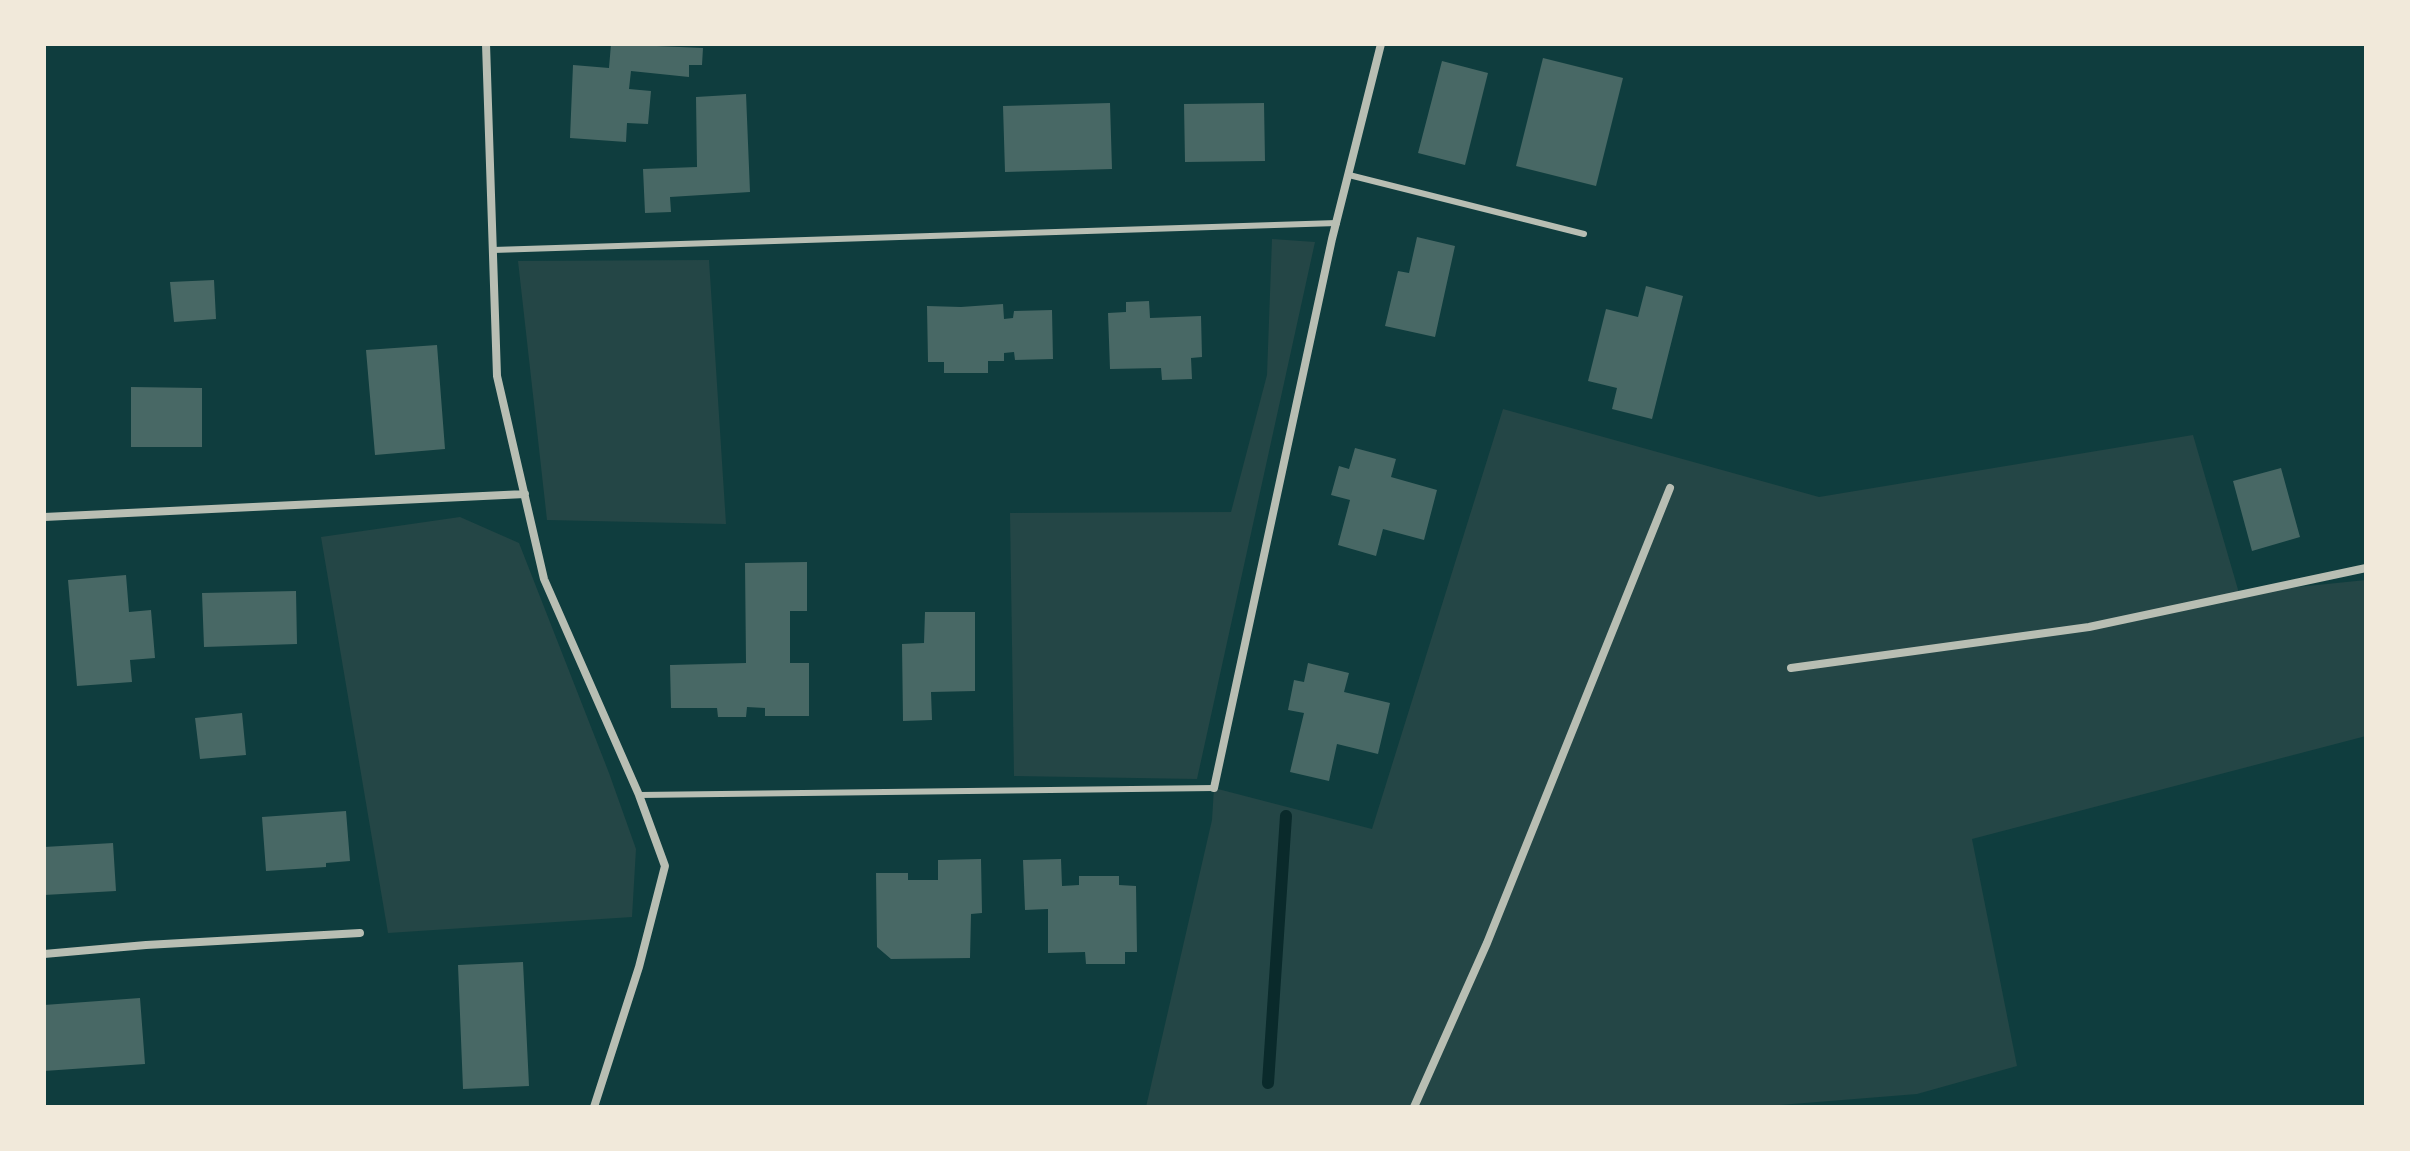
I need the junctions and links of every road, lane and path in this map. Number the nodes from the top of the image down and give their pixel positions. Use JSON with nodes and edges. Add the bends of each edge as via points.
{"nodes":[{"id":1,"x":486,"y":44,"type":"edge"},
{"id":2,"x":1381,"y":44,"type":"edge"},
{"id":3,"x":1349,"y":175,"type":"junction"},
{"id":4,"x":1337,"y":223,"type":"junction"},
{"id":5,"x":1584,"y":234,"type":"dead end"},
{"id":6,"x":493,"y":250,"type":"junction"},
{"id":7,"x":1670,"y":488,"type":"dead end"},
{"id":8,"x":525,"y":494,"type":"junction"},
{"id":9,"x":44,"y":517,"type":"edge"},
{"id":10,"x":2366,"y":568,"type":"edge"},
{"id":11,"x":1791,"y":668,"type":"dead end"},
{"id":12,"x":1214,"y":788,"type":"joint"},
{"id":13,"x":639,"y":795,"type":"junction"},
{"id":14,"x":360,"y":933,"type":"dead end"},
{"id":15,"x":44,"y":954,"type":"edge"},
{"id":16,"x":594,"y":1107,"type":"edge"},
{"id":17,"x":1414,"y":1107,"type":"edge"}],
"edges":[{"from":1,"to":6,"type":"street"},
{"from":2,"to":3,"type":"street"},
{"from":3,"to":4,"type":"street"},
{"from":3,"to":5,"type":"lane"},
{"from":4,"to":6,"type":"lane"},
{"from":4,"to":12,"type":"street"},
{"from":6,"to":8,"type":"street","via":[[497,376]]},
{"from":7,"to":17,"type":"street","via":[[1487,943]]},
{"from":8,"to":9,"type":"street"},
{"from":8,"to":13,"type":"street","via":[[544,579]]},
{"from":10,"to":11,"type":"street","via":[[2089,627]]},
{"from":12,"to":13,"type":"lane"},
{"from":13,"to":16,"type":"street","via":[[665,866]]},
{"from":14,"to":15,"type":"street"}]}
